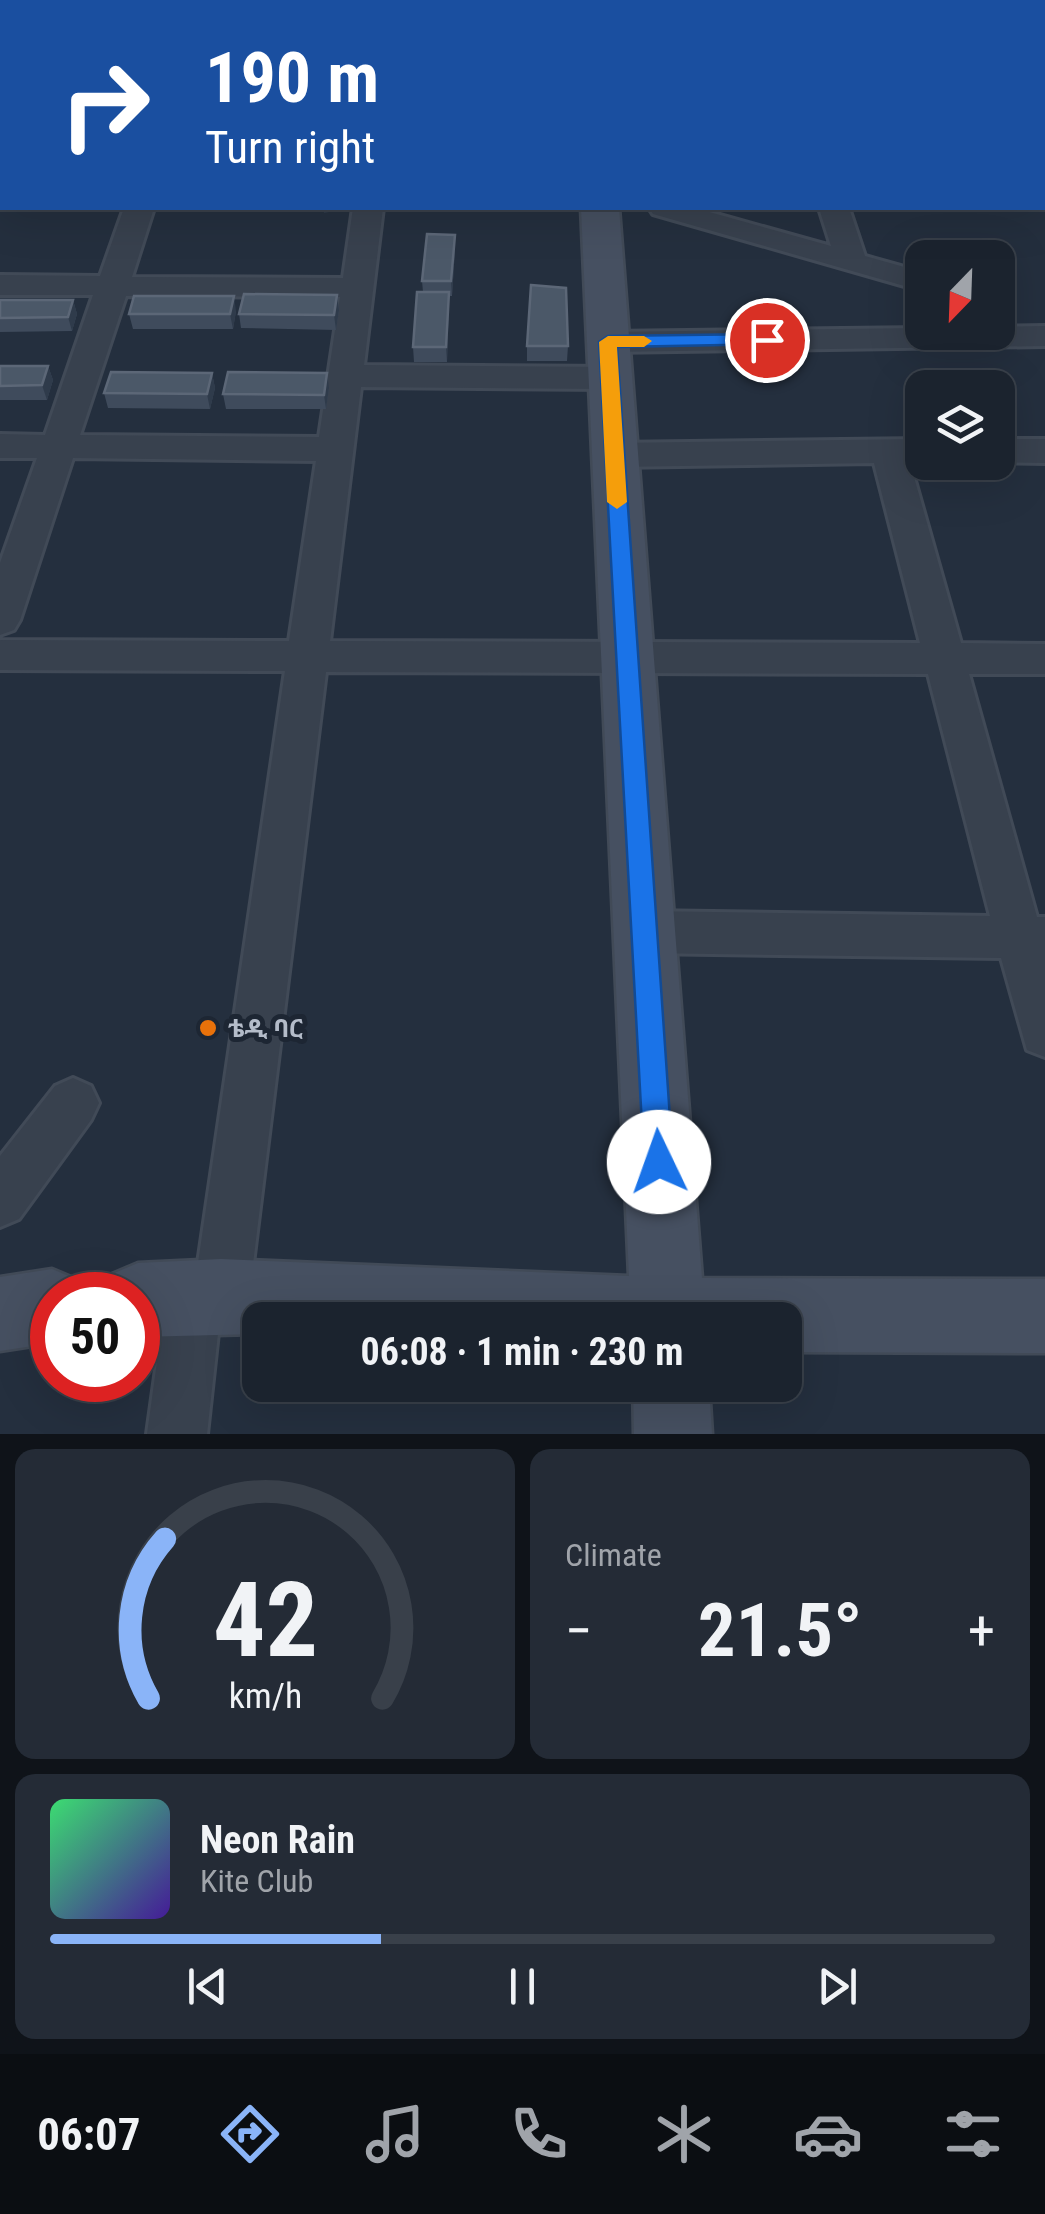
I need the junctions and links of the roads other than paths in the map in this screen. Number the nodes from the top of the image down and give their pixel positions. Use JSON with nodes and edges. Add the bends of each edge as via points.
{"nodes":[{"id":1,"x":139,"y":210,"type":"edge"},
{"id":2,"x":368,"y":210,"type":"edge"},
{"id":3,"x":600,"y":210,"type":"edge"},
{"id":4,"x":671,"y":210,"type":"edge"},
{"id":5,"x":835,"y":210,"type":"edge"},
{"id":6,"x":851,"y":260,"type":"junction"},
{"id":7,"x":905,"y":277,"type":"edge"},
{"id":8,"x":0,"y":285,"type":"edge"},
{"id":9,"x":112,"y":286,"type":"junction"},
{"id":10,"x":357,"y":288,"type":"junction"},
{"id":11,"x":1015,"y":311,"type":"edge"},
{"id":12,"x":1045,"y":321,"type":"edge"},
{"id":13,"x":1045,"y":336,"type":"edge"},
{"id":14,"x":609,"y":360,"type":"junction"},
{"id":15,"x":346,"y":376,"type":"junction"},
{"id":16,"x":0,"y":446,"type":"edge"},
{"id":17,"x":58,"y":446,"type":"junction"},
{"id":18,"x":336,"y":448,"type":"junction"},
{"id":19,"x":1015,"y":451,"type":"edge"},
{"id":20,"x":1045,"y":451,"type":"edge"},
{"id":21,"x":905,"y":452,"type":"edge"},
{"id":22,"x":614,"y":455,"type":"junction"},
{"id":23,"x":911,"y":480,"type":"edge"},
{"id":24,"x":0,"y":620,"type":"edge"},
{"id":25,"x":308,"y":654,"type":"junction"},
{"id":26,"x":0,"y":656,"type":"edge"},
{"id":27,"x":628,"y":657,"type":"junction"},
{"id":28,"x":943,"y":657,"type":"junction"},
{"id":29,"x":1045,"y":658,"type":"edge"},
{"id":30,"x":645,"y":932,"type":"junction"},
{"id":31,"x":1032,"y":939,"type":"edge"},
{"id":32,"x":1045,"y":1034,"type":"edge"},
{"id":33,"x":74,"y":1104,"type":"dead end"},
{"id":34,"x":0,"y":1200,"type":"edge"},
{"id":35,"x":184,"y":1298,"type":"edge"},
{"id":36,"x":667,"y":1302,"type":"edge"},
{"id":37,"x":242,"y":1303,"type":"edge"},
{"id":38,"x":30,"y":1309,"type":"edge"},
{"id":39,"x":0,"y":1314,"type":"edge"},
{"id":40,"x":1045,"y":1316,"type":"edge"},
{"id":41,"x":802,"y":1332,"type":"edge"},
{"id":42,"x":672,"y":1402,"type":"edge"},
{"id":43,"x":177,"y":1434,"type":"edge"},
{"id":44,"x":673,"y":1434,"type":"edge"}],
"edges":[{"from":1,"to":9,"type":"street"},
{"from":2,"to":10,"type":"street"},
{"from":3,"to":14,"type":"main road"},
{"from":4,"to":6,"type":"street"},
{"from":5,"to":6,"type":"street"},
{"from":6,"to":7,"type":"street"},
{"from":8,"to":9,"type":"street"},
{"from":9,"to":10,"type":"street"},
{"from":9,"to":17,"type":"street"},
{"from":10,"to":15,"type":"street"},
{"from":11,"to":12,"type":"street"},
{"from":13,"to":14,"type":"street"},
{"from":14,"to":15,"type":"street"},
{"from":14,"to":22,"type":"main road"},
{"from":15,"to":18,"type":"street"},
{"from":16,"to":17,"type":"street"},
{"from":17,"to":18,"type":"street"},
{"from":17,"to":24,"type":"street"},
{"from":18,"to":25,"type":"street"},
{"from":19,"to":20,"type":"street"},
{"from":21,"to":22,"type":"street"},
{"from":22,"to":27,"type":"main road"},
{"from":23,"to":28,"type":"street"},
{"from":25,"to":26,"type":"street"},
{"from":25,"to":27,"type":"street"},
{"from":25,"to":35,"type":"street"},
{"from":27,"to":28,"type":"street"},
{"from":27,"to":30,"type":"main road"},
{"from":28,"to":29,"type":"street"},
{"from":28,"to":31,"type":"street"},
{"from":30,"to":31,"type":"street"},
{"from":30,"to":36,"type":"main road"},
{"from":31,"to":32,"type":"street"},
{"from":33,"to":34,"type":"street"},
{"from":35,"to":37,"type":"main road"},
{"from":35,"to":43,"type":"street"},
{"from":38,"to":39,"type":"main road"},
{"from":40,"to":41,"type":"main road"},
{"from":42,"to":44,"type":"main road"}]}
